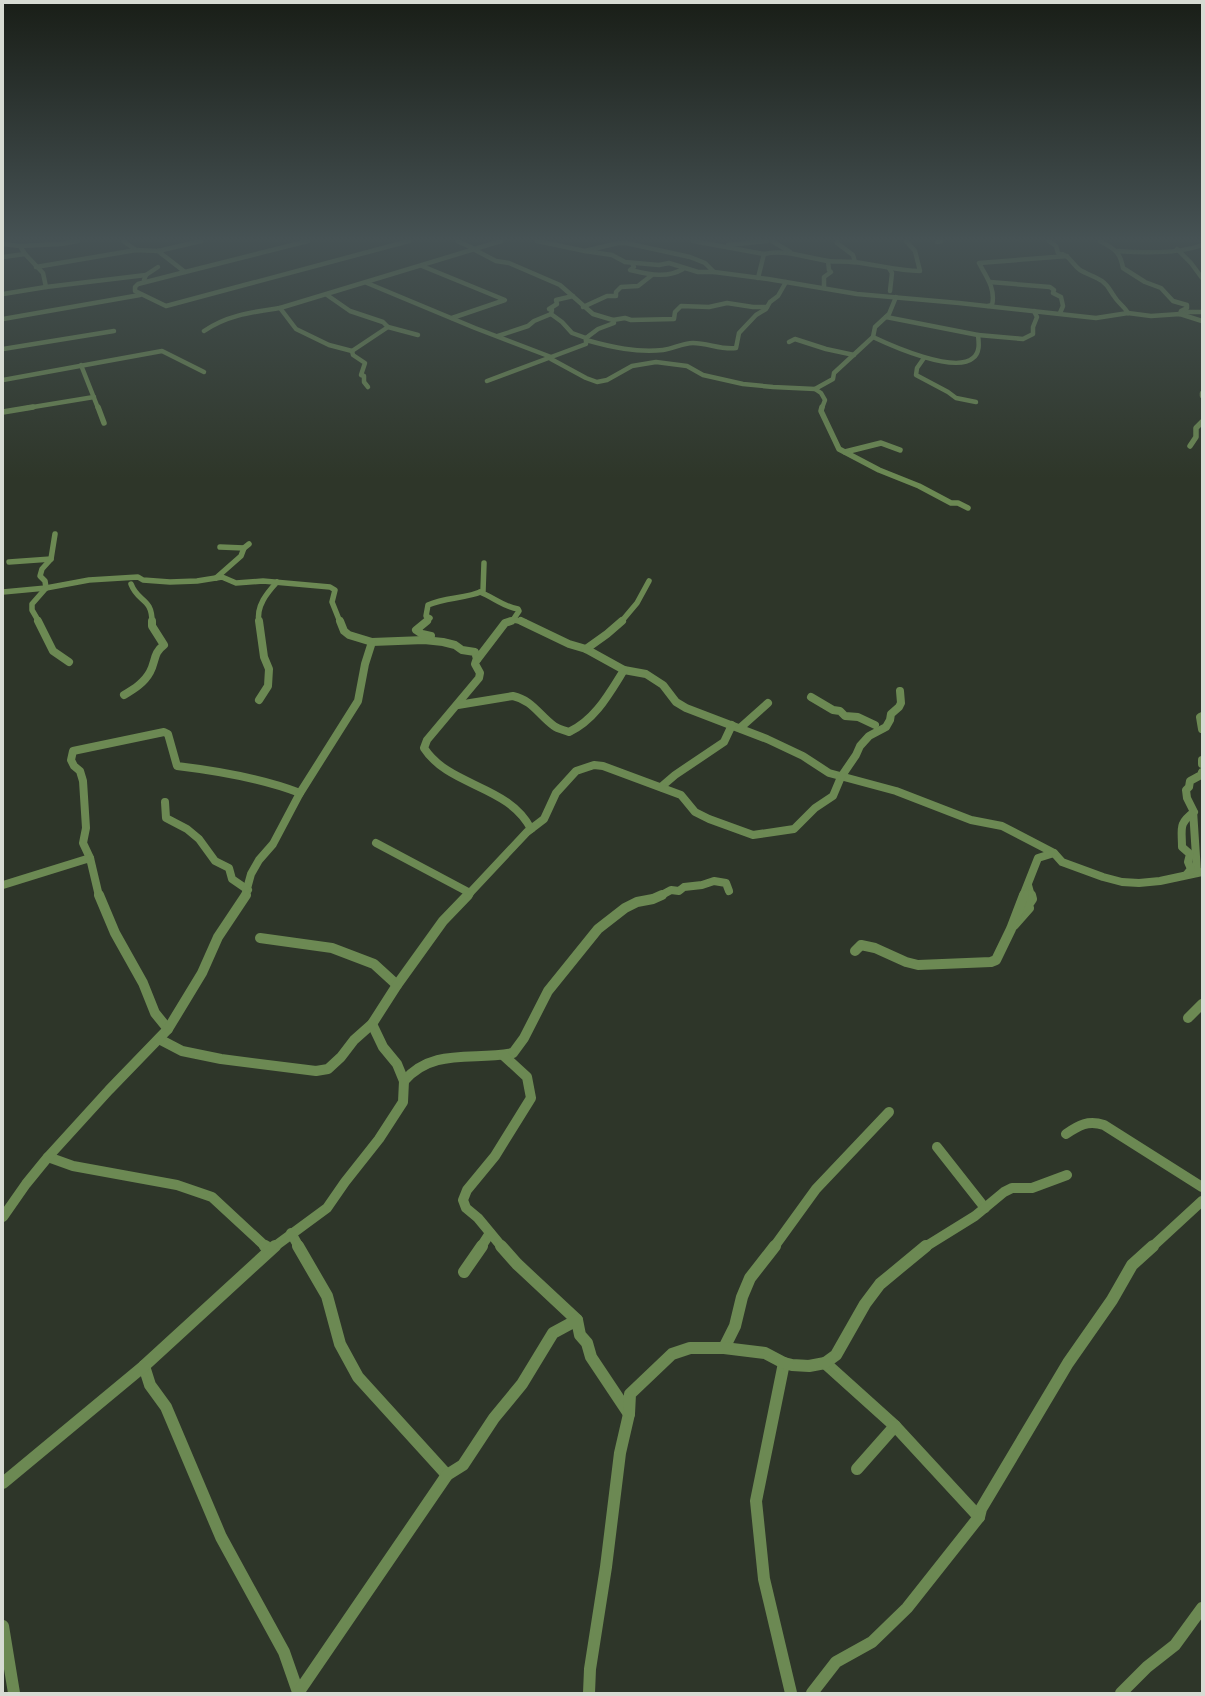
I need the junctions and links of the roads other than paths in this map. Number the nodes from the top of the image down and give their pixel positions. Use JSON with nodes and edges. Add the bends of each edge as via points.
{"nodes":[{"id":1,"x":223,"y":320,"type":"edge"},
{"id":2,"x":289,"y":320,"type":"edge"},
{"id":3,"x":378,"y":320,"type":"edge"},
{"id":4,"x":457,"y":320,"type":"edge"},
{"id":5,"x":536,"y":320,"type":"edge"},
{"id":6,"x":559,"y":320,"type":"edge"},
{"id":7,"x":613,"y":320,"type":"edge"},
{"id":8,"x":752,"y":320,"type":"edge"},
{"id":9,"x":883,"y":320,"type":"edge"},
{"id":10,"x":902,"y":320,"type":"edge"},
{"id":11,"x":1036,"y":320,"type":"edge"},
{"id":12,"x":388,"y":326,"type":"junction"},
{"id":13,"x":204,"y":331,"type":"dead end"},
{"id":14,"x":114,"y":332,"type":"dead end"},
{"id":15,"x":418,"y":335,"type":"dead end"},
{"id":16,"x":978,"y":335,"type":"junction"},
{"id":17,"x":498,"y":336,"type":"junction"},
{"id":18,"x":873,"y":337,"type":"junction"},
{"id":19,"x":586,"y":339,"type":"junction"},
{"id":20,"x":789,"y":342,"type":"dead end"},
{"id":21,"x":3,"y":349,"type":"edge"},
{"id":22,"x":352,"y":351,"type":"junction"},
{"id":23,"x":854,"y":355,"type":"junction"},
{"id":24,"x":551,"y":357,"type":"junction"},
{"id":25,"x":646,"y":357,"type":"junction"},
{"id":26,"x":924,"y":358,"type":"junction"},
{"id":27,"x":81,"y":365,"type":"junction"},
{"id":28,"x":204,"y":372,"type":"dead end"},
{"id":29,"x":3,"y":380,"type":"edge"},
{"id":30,"x":487,"y":381,"type":"dead end"},
{"id":31,"x":368,"y":387,"type":"dead end"},
{"id":32,"x":815,"y":389,"type":"junction"},
{"id":33,"x":94,"y":397,"type":"junction"},
{"id":34,"x":976,"y":402,"type":"dead end"},
{"id":35,"x":3,"y":412,"type":"edge"},
{"id":36,"x":1202,"y":422,"type":"edge"},
{"id":37,"x":104,"y":423,"type":"dead end"},
{"id":38,"x":1190,"y":446,"type":"dead end"},
{"id":39,"x":900,"y":450,"type":"dead end"},
{"id":40,"x":845,"y":452,"type":"junction"},
{"id":41,"x":968,"y":508,"type":"dead end"},
{"id":42,"x":55,"y":534,"type":"dead end"},
{"id":43,"x":220,"y":547,"type":"dead end"},
{"id":44,"x":51,"y":559,"type":"junction"},
{"id":45,"x":9,"y":562,"type":"dead end"},
{"id":46,"x":484,"y":563,"type":"dead end"},
{"id":47,"x":138,"y":577,"type":"junction"},
{"id":48,"x":120,"y":579,"type":"junction"},
{"id":49,"x":215,"y":579,"type":"junction"},
{"id":50,"x":650,"y":581,"type":"dead end"},
{"id":51,"x":277,"y":582,"type":"junction"},
{"id":52,"x":131,"y":584,"type":"junction"},
{"id":53,"x":46,"y":588,"type":"junction"},
{"id":54,"x":3,"y":592,"type":"edge"},
{"id":55,"x":480,"y":592,"type":"junction"},
{"id":56,"x":513,"y":620,"type":"junction"},
{"id":57,"x":424,"y":640,"type":"junction"},
{"id":58,"x":372,"y":642,"type":"junction"},
{"id":59,"x":586,"y":649,"type":"junction"},
{"id":60,"x":477,"y":659,"type":"junction"},
{"id":61,"x":69,"y":662,"type":"dead end"},
{"id":62,"x":624,"y":670,"type":"junction"},
{"id":63,"x":900,"y":691,"type":"dead end"},
{"id":64,"x":124,"y":695,"type":"dead end"},
{"id":65,"x":811,"y":697,"type":"dead end"},
{"id":66,"x":259,"y":700,"type":"dead end"},
{"id":67,"x":768,"y":703,"type":"dead end"},
{"id":68,"x":458,"y":705,"type":"junction"},
{"id":69,"x":1202,"y":716,"type":"edge"},
{"id":70,"x":732,"y":725,"type":"junction"},
{"id":71,"x":740,"y":728,"type":"junction"},
{"id":72,"x":1202,"y":729,"type":"edge"},
{"id":73,"x":873,"y":731,"type":"junction"},
{"id":74,"x":1202,"y":760,"type":"edge"},
{"id":75,"x":1202,"y":764,"type":"edge"},
{"id":76,"x":1202,"y":772,"type":"edge"},
{"id":77,"x":841,"y":777,"type":"junction"},
{"id":78,"x":661,"y":787,"type":"junction"},
{"id":79,"x":300,"y":792,"type":"junction"},
{"id":80,"x":165,"y":802,"type":"dead end"},
{"id":81,"x":1194,"y":812,"type":"junction"},
{"id":82,"x":531,"y":829,"type":"junction"},
{"id":83,"x":376,"y":843,"type":"dead end"},
{"id":84,"x":1054,"y":853,"type":"junction"},
{"id":85,"x":90,"y":858,"type":"junction"},
{"id":86,"x":1200,"y":872,"type":"edge"},
{"id":87,"x":1187,"y":874,"type":"junction"},
{"id":88,"x":3,"y":885,"type":"edge"},
{"id":89,"x":248,"y":890,"type":"junction"},
{"id":90,"x":729,"y":891,"type":"dead end"},
{"id":91,"x":470,"y":894,"type":"junction"},
{"id":92,"x":260,"y":938,"type":"dead end"},
{"id":93,"x":854,"y":951,"type":"dead end"},
{"id":94,"x":397,"y":985,"type":"junction"},
{"id":95,"x":1202,"y":1004,"type":"edge"},
{"id":96,"x":1188,"y":1018,"type":"dead end"},
{"id":97,"x":372,"y":1024,"type":"junction"},
{"id":98,"x":168,"y":1029,"type":"junction"},
{"id":99,"x":160,"y":1039,"type":"junction"},
{"id":100,"x":503,"y":1055,"type":"junction"},
{"id":101,"x":404,"y":1081,"type":"junction"},
{"id":102,"x":889,"y":1112,"type":"dead end"},
{"id":103,"x":1066,"y":1134,"type":"dead end"},
{"id":104,"x":937,"y":1147,"type":"dead end"},
{"id":105,"x":48,"y":1157,"type":"junction"},
{"id":106,"x":1067,"y":1175,"type":"dead end"},
{"id":107,"x":1202,"y":1187,"type":"edge"},
{"id":108,"x":1202,"y":1201,"type":"edge"},
{"id":109,"x":985,"y":1208,"type":"junction"},
{"id":110,"x":3,"y":1217,"type":"edge"},
{"id":111,"x":490,"y":1233,"type":"junction"},
{"id":112,"x":291,"y":1234,"type":"junction"},
{"id":113,"x":270,"y":1250,"type":"junction"},
{"id":114,"x":464,"y":1272,"type":"dead end"},
{"id":115,"x":577,"y":1320,"type":"junction"},
{"id":116,"x":724,"y":1348,"type":"junction"},
{"id":117,"x":784,"y":1363,"type":"junction"},
{"id":118,"x":824,"y":1363,"type":"junction"},
{"id":119,"x":144,"y":1366,"type":"junction"},
{"id":120,"x":629,"y":1414,"type":"junction"},
{"id":121,"x":895,"y":1426,"type":"junction"},
{"id":122,"x":857,"y":1469,"type":"dead end"},
{"id":123,"x":447,"y":1475,"type":"junction"},
{"id":124,"x":3,"y":1483,"type":"edge"},
{"id":125,"x":979,"y":1517,"type":"junction"},
{"id":126,"x":1202,"y":1608,"type":"edge"},
{"id":127,"x":3,"y":1626,"type":"edge"},
{"id":128,"x":14,"y":1693,"type":"edge"},
{"id":129,"x":298,"y":1693,"type":"edge"},
{"id":130,"x":589,"y":1693,"type":"edge"},
{"id":131,"x":791,"y":1693,"type":"edge"},
{"id":132,"x":812,"y":1693,"type":"edge"},
{"id":133,"x":1121,"y":1693,"type":"edge"}],
"edges":[{"from":1,"to":13,"type":"street"},
{"from":2,"to":22,"type":"street","via":[[296,329],[329,345]]},
{"from":3,"to":12,"type":"street"},
{"from":4,"to":17,"type":"street"},
{"from":5,"to":17,"type":"street","via":[[528,326]]},
{"from":6,"to":19,"type":"street","via":[[572,333]]},
{"from":7,"to":19,"type":"street","via":[[614,323],[598,329]]},
{"from":8,"to":25,"type":"street","via":[[739,333],[736,348],[721,349],[691,343],[677,345]]},
{"from":9,"to":18,"type":"street","via":[[875,328]]},
{"from":10,"to":16,"type":"street"},
{"from":11,"to":16,"type":"street","via":[[1034,334],[1023,339]]},
{"from":12,"to":15,"type":"street"},
{"from":12,"to":22,"type":"street"},
{"from":14,"to":21,"type":"street"},
{"from":16,"to":26,"type":"street","via":[[979,349],[971,361],[959,363]]},
{"from":17,"to":24,"type":"street"},
{"from":18,"to":23,"type":"street"},
{"from":18,"to":26,"type":"street"},
{"from":19,"to":24,"type":"street","via":[[586,344]]},
{"from":19,"to":25,"type":"street"},
{"from":20,"to":23,"type":"street","via":[[795,339]]},
{"from":22,"to":31,"type":"street","via":[[365,363],[361,375],[364,376],[364,382]]},
{"from":23,"to":32,"type":"street","via":[[834,373],[833,379]]},
{"from":24,"to":25,"type":"street","via":[[597,382],[607,380]]},
{"from":24,"to":30,"type":"street"},
{"from":25,"to":32,"type":"street","via":[[688,366],[703,374],[742,384]]},
{"from":26,"to":34,"type":"street","via":[[918,365],[916,375],[956,398]]},
{"from":27,"to":28,"type":"street","via":[[162,350]]},
{"from":27,"to":29,"type":"street"},
{"from":27,"to":33,"type":"street"},
{"from":32,"to":40,"type":"street","via":[[824,396],[825,403],[821,412],[823,418],[837,445]]},
{"from":33,"to":35,"type":"street"},
{"from":33,"to":37,"type":"street"},
{"from":36,"to":38,"type":"street","via":[[1196,428],[1196,437]]},
{"from":39,"to":40,"type":"street","via":[[881,443]]},
{"from":40,"to":41,"type":"street","via":[[951,503]]},
{"from":42,"to":44,"type":"street"},
{"from":43,"to":49,"type":"street","via":[[247,546],[241,556]]},
{"from":44,"to":45,"type":"street"},
{"from":44,"to":53,"type":"street","via":[[42,569],[40,576],[45,581]]},
{"from":46,"to":55,"type":"street","via":[[483,591]]},
{"from":47,"to":48,"type":"street"},
{"from":47,"to":49,"type":"street","via":[[143,580],[170,582]]},
{"from":47,"to":52,"type":"street"},
{"from":48,"to":52,"type":"street"},
{"from":48,"to":53,"type":"street","via":[[89,580]]},
{"from":49,"to":51,"type":"street","via":[[225,578],[233,583]]},
{"from":50,"to":59,"type":"street","via":[[637,604],[600,641]]},
{"from":51,"to":58,"type":"street","via":[[330,587],[335,590],[332,602],[344,631]]},
{"from":51,"to":66,"type":"street","via":[[261,604],[258,617],[264,657],[269,669],[268,686]]},
{"from":52,"to":64,"type":"street","via":[[134,592],[152,610],[152,626],[164,644],[157,650],[155,661],[144,682]]},
{"from":53,"to":54,"type":"street"},
{"from":53,"to":61,"type":"street","via":[[32,604],[32,610],[44,630],[48,644],[53,651]]},
{"from":55,"to":56,"type":"street","via":[[510,608],[518,609]]},
{"from":55,"to":57,"type":"street","via":[[461,598],[443,599],[428,605],[426,616],[430,618],[416,630],[431,636]]},
{"from":56,"to":59,"type":"street","via":[[526,622],[569,644]]},
{"from":56,"to":60,"type":"street","via":[[502,626]]},
{"from":57,"to":58,"type":"street"},
{"from":57,"to":60,"type":"street","via":[[452,644],[462,650],[473,651]]},
{"from":58,"to":79,"type":"street","via":[[358,701]]},
{"from":59,"to":62,"type":"street"},
{"from":60,"to":68,"type":"street","via":[[475,664],[480,673],[479,678]]},
{"from":62,"to":68,"type":"street","via":[[603,704],[578,728],[569,732],[555,727],[522,698],[513,696]]},
{"from":62,"to":70,"type":"street","via":[[646,674],[663,685],[676,702],[686,708]]},
{"from":63,"to":73,"type":"street","via":[[899,709],[891,714],[886,727]]},
{"from":65,"to":73,"type":"street","via":[[845,716],[860,716]]},
{"from":67,"to":71,"type":"street"},
{"from":68,"to":82,"type":"street","via":[[427,740],[425,752],[441,767],[477,784],[516,808]]},
{"from":69,"to":72,"type":"street"},
{"from":70,"to":71,"type":"street"},
{"from":70,"to":78,"type":"street","via":[[724,742]]},
{"from":71,"to":77,"type":"street","via":[[804,756],[829,773]]},
{"from":73,"to":77,"type":"street","via":[[860,746]]},
{"from":74,"to":75,"type":"street"},
{"from":76,"to":81,"type":"street","via":[[1189,782],[1186,790]]},
{"from":77,"to":78,"type":"street","via":[[833,796],[794,829],[753,835],[695,812],[681,795]]},
{"from":77,"to":84,"type":"street","via":[[896,792],[971,820],[1002,826]]},
{"from":78,"to":82,"type":"street","via":[[603,766],[585,767],[576,771],[556,793],[544,819]]},
{"from":79,"to":85,"type":"street","via":[[277,784],[216,771],[176,766],[168,734],[164,732],[73,751],[71,760],[80,771],[83,781],[86,828],[83,843]]},
{"from":79,"to":89,"type":"street","via":[[273,844],[251,874]]},
{"from":80,"to":89,"type":"street","via":[[166,818],[199,839],[215,861],[229,868],[232,878]]},
{"from":81,"to":86,"type":"street"},
{"from":81,"to":87,"type":"street","via":[[1182,825],[1182,847],[1190,854],[1188,862],[1191,869]]},
{"from":82,"to":91,"type":"street"},
{"from":83,"to":91,"type":"street"},
{"from":84,"to":87,"type":"street","via":[[1062,862],[1122,882],[1160,881]]},
{"from":84,"to":93,"type":"street","via":[[1038,858],[1012,927],[996,960],[932,966],[905,962],[868,946],[861,945]]},
{"from":85,"to":88,"type":"street"},
{"from":85,"to":98,"type":"street","via":[[98,893],[116,933],[143,983],[155,1013]]},
{"from":86,"to":87,"type":"street"},
{"from":89,"to":98,"type":"street","via":[[218,937],[198,979]]},
{"from":90,"to":100,"type":"street","via":[[726,883],[718,881],[684,887],[679,891],[671,890],[625,908],[606,922],[548,991],[524,1038],[513,1053]]},
{"from":91,"to":94,"type":"street","via":[[443,921]]},
{"from":92,"to":94,"type":"street","via":[[332,948],[374,964]]},
{"from":94,"to":97,"type":"street"},
{"from":95,"to":96,"type":"street"},
{"from":97,"to":99,"type":"street","via":[[328,1069],[316,1071],[221,1059],[182,1051]]},
{"from":97,"to":101,"type":"street","via":[[383,1047],[397,1064]]},
{"from":98,"to":99,"type":"street"},
{"from":99,"to":105,"type":"street"},
{"from":100,"to":101,"type":"street","via":[[430,1060],[410,1072]]},
{"from":100,"to":111,"type":"street","via":[[527,1077],[531,1098],[495,1156],[467,1190],[463,1200],[466,1208]]},
{"from":101,"to":112,"type":"street","via":[[402,1102],[379,1139],[344,1182],[327,1208]]},
{"from":102,"to":116,"type":"street","via":[[816,1189],[750,1278],[735,1326]]},
{"from":103,"to":107,"type":"street","via":[[1081,1124],[1092,1121],[1104,1125]]},
{"from":104,"to":109,"type":"street"},
{"from":105,"to":110,"type":"street"},
{"from":105,"to":113,"type":"street","via":[[79,1167],[177,1185],[212,1197]]},
{"from":106,"to":109,"type":"street","via":[[1032,1188],[1012,1188]]},
{"from":108,"to":125,"type":"street","via":[[1132,1265],[1112,1300],[1068,1363]]},
{"from":109,"to":118,"type":"street","via":[[976,1216],[930,1242],[880,1284],[865,1304],[836,1355]]},
{"from":111,"to":114,"type":"street"},
{"from":111,"to":115,"type":"street","via":[[517,1264]]},
{"from":112,"to":113,"type":"street"},
{"from":112,"to":123,"type":"street","via":[[327,1296],[340,1344],[358,1377]]},
{"from":113,"to":119,"type":"street"},
{"from":115,"to":120,"type":"street","via":[[580,1335],[588,1343],[591,1357]]},
{"from":115,"to":123,"type":"street","via":[[553,1333],[522,1384],[494,1418],[463,1465]]},
{"from":116,"to":117,"type":"street","via":[[765,1353]]},
{"from":116,"to":120,"type":"street","via":[[690,1348],[672,1354],[630,1394]]},
{"from":117,"to":118,"type":"street","via":[[809,1366]]},
{"from":117,"to":131,"type":"street","via":[[756,1501],[764,1579]]},
{"from":118,"to":121,"type":"street"},
{"from":119,"to":124,"type":"street"},
{"from":119,"to":129,"type":"street","via":[[150,1385],[166,1407],[221,1537],[284,1652]]},
{"from":120,"to":130,"type":"street","via":[[620,1453],[590,1669]]},
{"from":121,"to":122,"type":"street"},
{"from":121,"to":125,"type":"street"},
{"from":123,"to":129,"type":"street"},
{"from":125,"to":132,"type":"street","via":[[907,1608],[872,1642],[836,1662]]},
{"from":126,"to":133,"type":"street","via":[[1175,1645],[1147,1667]]},
{"from":127,"to":128,"type":"street"}]}
